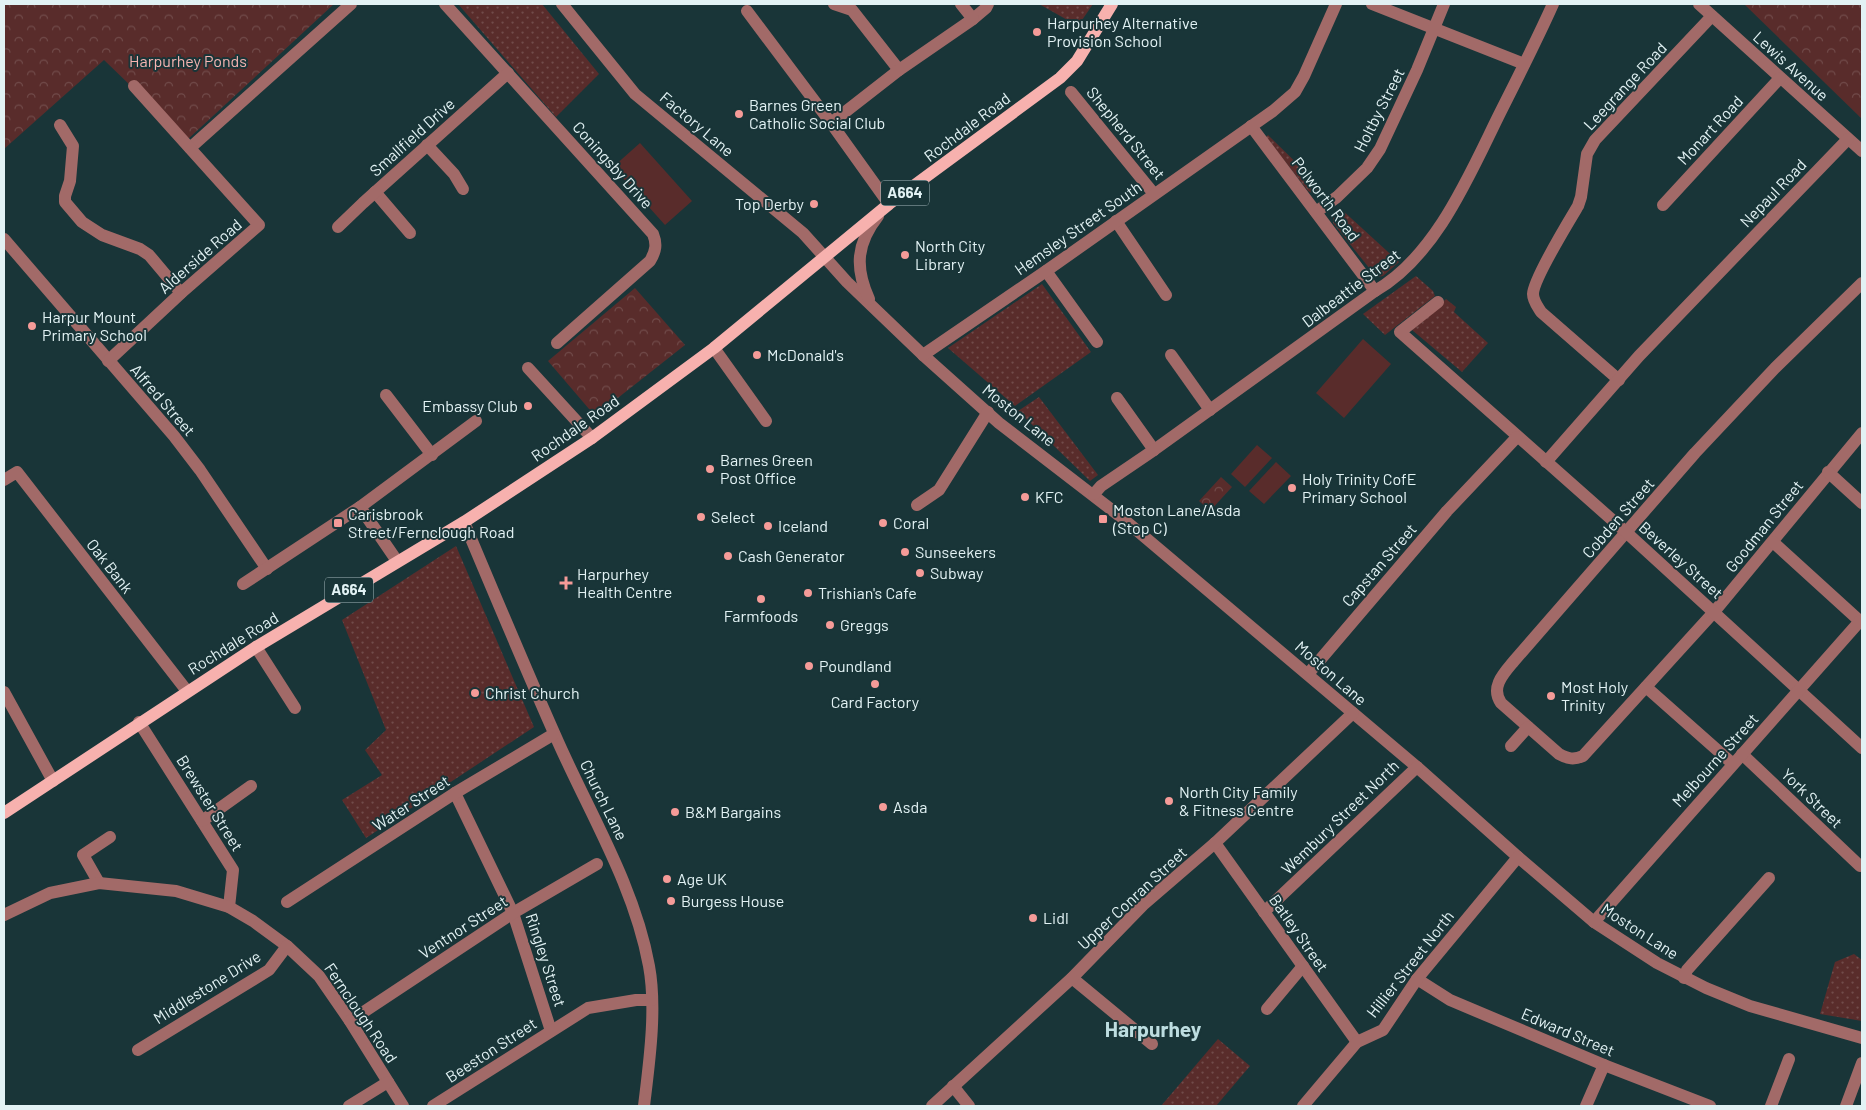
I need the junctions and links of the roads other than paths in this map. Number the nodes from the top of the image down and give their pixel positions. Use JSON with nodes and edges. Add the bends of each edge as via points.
{"nodes":[{"id":1,"x":351,"y":4,"type":"edge"},
{"id":2,"x":446,"y":4,"type":"edge"},
{"id":3,"x":562,"y":4,"type":"edge"},
{"id":4,"x":834,"y":4,"type":"edge"},
{"id":5,"x":961,"y":4,"type":"edge"},
{"id":6,"x":988,"y":4,"type":"edge"},
{"id":7,"x":1112,"y":4,"type":"edge"},
{"id":8,"x":1336,"y":4,"type":"edge"},
{"id":9,"x":1372,"y":4,"type":"edge"},
{"id":10,"x":1444,"y":4,"type":"edge"},
{"id":11,"x":1554,"y":4,"type":"edge"},
{"id":12,"x":1699,"y":4,"type":"edge"},
{"id":13,"x":747,"y":11,"type":"dead end"},
{"id":14,"x":1712,"y":16,"type":"junction"},
{"id":15,"x":974,"y":20,"type":"junction"},
{"id":16,"x":1434,"y":28,"type":"junction"},
{"id":17,"x":1524,"y":64,"type":"junction"},
{"id":18,"x":899,"y":70,"type":"junction"},
{"id":19,"x":508,"y":73,"type":"junction"},
{"id":20,"x":1780,"y":78,"type":"junction"},
{"id":21,"x":134,"y":86,"type":"dead end"},
{"id":22,"x":1071,"y":92,"type":"dead end"},
{"id":23,"x":831,"y":123,"type":"junction"},
{"id":24,"x":60,"y":125,"type":"dead end"},
{"id":25,"x":1251,"y":126,"type":"junction"},
{"id":26,"x":1848,"y":139,"type":"junction"},
{"id":27,"x":428,"y":145,"type":"junction"},
{"id":28,"x":190,"y":148,"type":"junction"},
{"id":29,"x":1862,"y":151,"type":"edge"},
{"id":30,"x":463,"y":189,"type":"dead end"},
{"id":31,"x":375,"y":192,"type":"junction"},
{"id":32,"x":1154,"y":194,"type":"junction"},
{"id":33,"x":1664,"y":205,"type":"dead end"},
{"id":34,"x":886,"y":207,"type":"junction"},
{"id":35,"x":1316,"y":212,"type":"junction"},
{"id":36,"x":1116,"y":222,"type":"junction"},
{"id":37,"x":338,"y":227,"type":"dead end"},
{"id":38,"x":410,"y":233,"type":"dead end"},
{"id":39,"x":4,"y":239,"type":"edge"},
{"id":40,"x":825,"y":256,"type":"junction"},
{"id":41,"x":1046,"y":271,"type":"junction"},
{"id":42,"x":1862,"y":284,"type":"edge"},
{"id":43,"x":1375,"y":291,"type":"junction"},
{"id":44,"x":181,"y":293,"type":"junction"},
{"id":45,"x":1166,"y":295,"type":"dead end"},
{"id":46,"x":1438,"y":302,"type":"dead end"},
{"id":47,"x":874,"y":308,"type":"junction"},
{"id":48,"x":1097,"y":342,"type":"dead end"},
{"id":49,"x":557,"y":343,"type":"dead end"},
{"id":50,"x":714,"y":348,"type":"junction"},
{"id":51,"x":924,"y":355,"type":"junction"},
{"id":52,"x":1171,"y":355,"type":"dead end"},
{"id":53,"x":108,"y":361,"type":"junction"},
{"id":54,"x":528,"y":368,"type":"dead end"},
{"id":55,"x":1618,"y":380,"type":"junction"},
{"id":56,"x":386,"y":395,"type":"dead end"},
{"id":57,"x":1117,"y":398,"type":"dead end"},
{"id":58,"x":1210,"y":410,"type":"junction"},
{"id":59,"x":988,"y":412,"type":"junction"},
{"id":60,"x":476,"y":421,"type":"dead end"},
{"id":61,"x":766,"y":421,"type":"dead end"},
{"id":62,"x":1862,"y":433,"type":"edge"},
{"id":63,"x":1518,"y":436,"type":"junction"},
{"id":64,"x":592,"y":438,"type":"junction"},
{"id":65,"x":1154,"y":450,"type":"junction"},
{"id":66,"x":432,"y":455,"type":"junction"},
{"id":67,"x":1546,"y":462,"type":"junction"},
{"id":68,"x":1828,"y":472,"type":"junction"},
{"id":69,"x":4,"y":480,"type":"edge"},
{"id":70,"x":1094,"y":494,"type":"junction"},
{"id":71,"x":1862,"y":503,"type":"edge"},
{"id":72,"x":917,"y":505,"type":"dead end"},
{"id":73,"x":360,"y":507,"type":"junction"},
{"id":74,"x":464,"y":522,"type":"junction"},
{"id":75,"x":1627,"y":533,"type":"junction"},
{"id":76,"x":1773,"y":542,"type":"junction"},
{"id":77,"x":397,"y":561,"type":"junction"},
{"id":78,"x":267,"y":569,"type":"junction"},
{"id":79,"x":242,"y":584,"type":"dead end"},
{"id":80,"x":1714,"y":612,"type":"junction"},
{"id":81,"x":1861,"y":622,"type":"edge"},
{"id":82,"x":256,"y":647,"type":"junction"},
{"id":83,"x":1308,"y":674,"type":"junction"},
{"id":84,"x":1646,"y":687,"type":"junction"},
{"id":85,"x":1799,"y":690,"type":"junction"},
{"id":86,"x":4,"y":692,"type":"edge"},
{"id":87,"x":187,"y":692,"type":"junction"},
{"id":88,"x":295,"y":708,"type":"dead end"},
{"id":89,"x":1353,"y":713,"type":"junction"},
{"id":90,"x":139,"y":722,"type":"junction"},
{"id":91,"x":1528,"y":727,"type":"junction"},
{"id":92,"x":554,"y":734,"type":"junction"},
{"id":93,"x":1511,"y":746,"type":"dead end"},
{"id":94,"x":1862,"y":748,"type":"edge"},
{"id":95,"x":1590,"y":749,"type":"joint"},
{"id":96,"x":1742,"y":754,"type":"junction"},
{"id":97,"x":1733,"y":764,"type":"junction"},
{"id":98,"x":1417,"y":767,"type":"junction"},
{"id":99,"x":53,"y":781,"type":"junction"},
{"id":100,"x":251,"y":786,"type":"dead end"},
{"id":101,"x":455,"y":793,"type":"junction"},
{"id":102,"x":4,"y":813,"type":"edge"},
{"id":103,"x":202,"y":821,"type":"junction"},
{"id":104,"x":110,"y":837,"type":"dead end"},
{"id":105,"x":1216,"y":843,"type":"junction"},
{"id":106,"x":1518,"y":857,"type":"junction"},
{"id":107,"x":597,"y":864,"type":"dead end"},
{"id":108,"x":1860,"y":866,"type":"dead end"},
{"id":109,"x":1769,"y":878,"type":"dead end"},
{"id":110,"x":99,"y":884,"type":"junction"},
{"id":111,"x":287,"y":902,"type":"dead end"},
{"id":112,"x":229,"y":907,"type":"junction"},
{"id":113,"x":513,"y":912,"type":"junction"},
{"id":114,"x":1264,"y":912,"type":"junction"},
{"id":115,"x":4,"y":915,"type":"edge"},
{"id":116,"x":1594,"y":922,"type":"junction"},
{"id":117,"x":287,"y":946,"type":"junction"},
{"id":118,"x":1303,"y":966,"type":"junction"},
{"id":119,"x":1072,"y":978,"type":"junction"},
{"id":120,"x":1684,"y":978,"type":"junction"},
{"id":121,"x":1417,"y":979,"type":"junction"},
{"id":122,"x":652,"y":1000,"type":"junction"},
{"id":123,"x":1267,"y":1009,"type":"dead end"},
{"id":124,"x":350,"y":1022,"type":"junction"},
{"id":125,"x":551,"y":1031,"type":"junction"},
{"id":126,"x":1862,"y":1038,"type":"edge"},
{"id":127,"x":1357,"y":1042,"type":"junction"},
{"id":128,"x":1152,"y":1044,"type":"dead end"},
{"id":129,"x":138,"y":1050,"type":"dead end"},
{"id":130,"x":1789,"y":1059,"type":"dead end"},
{"id":131,"x":1862,"y":1063,"type":"edge"},
{"id":132,"x":1604,"y":1064,"type":"junction"},
{"id":133,"x":388,"y":1082,"type":"junction"},
{"id":134,"x":953,"y":1086,"type":"junction"},
{"id":135,"x":350,"y":1106,"type":"edge"},
{"id":136,"x":403,"y":1106,"type":"edge"},
{"id":137,"x":433,"y":1106,"type":"edge"},
{"id":138,"x":644,"y":1106,"type":"edge"},
{"id":139,"x":932,"y":1106,"type":"edge"},
{"id":140,"x":969,"y":1106,"type":"edge"},
{"id":141,"x":1303,"y":1106,"type":"edge"},
{"id":142,"x":1586,"y":1106,"type":"edge"},
{"id":143,"x":1710,"y":1106,"type":"edge"},
{"id":144,"x":1771,"y":1106,"type":"edge"},
{"id":145,"x":1846,"y":1106,"type":"edge"}],
"edges":[{"from":1,"to":28,"type":"street"},
{"from":2,"to":19,"type":"street","name":"Coningsby Drive"},
{"from":3,"to":40,"type":"street","name":"Factory Lane","via":[[636,94],[797,227]]},
{"from":4,"to":18,"type":"street","via":[[852,10]]},
{"from":5,"to":15,"type":"street"},
{"from":6,"to":15,"type":"street"},
{"from":7,"to":34,"type":"main road","name":"Rochdale Road","number":"A664","via":[[1077,61],[1060,78]]},
{"from":8,"to":25,"type":"street","name":"Hemsley Street South","via":[[1295,92]]},
{"from":9,"to":16,"type":"street"},
{"from":10,"to":16,"type":"street","name":"Holtby Street"},
{"from":11,"to":17,"type":"street","name":"Dalbeattie Street"},
{"from":12,"to":14,"type":"street","name":"Lewis Avenue"},
{"from":13,"to":23,"type":"street"},
{"from":14,"to":20,"type":"street","name":"Lewis Avenue"},
{"from":14,"to":55,"type":"street","name":"Leegrange Road","via":[[1595,140],[1586,154],[1578,206],[1533,294],[1541,312]]},
{"from":15,"to":18,"type":"street"},
{"from":16,"to":17,"type":"street"},
{"from":16,"to":35,"type":"street","name":"Holtby Street","via":[[1380,150],[1367,168]]},
{"from":17,"to":43,"type":"street","name":"Dalbeattie Street","via":[[1449,213],[1410,266]]},
{"from":18,"to":23,"type":"street"},
{"from":19,"to":27,"type":"street","name":"Smallfield Drive"},
{"from":19,"to":49,"type":"street","name":"Coningsby Drive","via":[[656,240],[650,261]]},
{"from":20,"to":26,"type":"street","name":"Lewis Avenue"},
{"from":20,"to":33,"type":"street","name":"Monart Road"},
{"from":21,"to":28,"type":"street","name":"Alderside Road"},
{"from":22,"to":32,"type":"street","name":"Shepherd Street"},
{"from":23,"to":34,"type":"street"},
{"from":24,"to":44,"type":"street","via":[[73,146],[65,202],[89,227],[149,255]]},
{"from":25,"to":32,"type":"street","name":"Hemsley Street South"},
{"from":25,"to":35,"type":"street","name":"Polworth Road"},
{"from":26,"to":29,"type":"street","name":"Lewis Avenue"},
{"from":26,"to":55,"type":"street","name":"Nepaul Road"},
{"from":27,"to":30,"type":"street"},
{"from":27,"to":31,"type":"street","name":"Smallfield Drive"},
{"from":28,"to":44,"type":"street","name":"Alderside Road","via":[[259,226]]},
{"from":31,"to":37,"type":"street","name":"Smallfield Drive"},
{"from":31,"to":38,"type":"street"},
{"from":32,"to":36,"type":"street","name":"Hemsley Street South"},
{"from":34,"to":40,"type":"main road","name":"Rochdale Road","number":"A664"},
{"from":34,"to":47,"type":"street","via":[[868,230],[859,259],[861,278]]},
{"from":35,"to":43,"type":"street","name":"Polworth Road"},
{"from":36,"to":41,"type":"street","name":"Hemsley Street South"},
{"from":36,"to":45,"type":"street"},
{"from":39,"to":53,"type":"street","name":"Alfred Street"},
{"from":40,"to":47,"type":"street","name":"Moston Lane"},
{"from":40,"to":50,"type":"main road","name":"Rochdale Road","number":"A664"},
{"from":41,"to":48,"type":"street"},
{"from":41,"to":51,"type":"street","name":"Hemsley Street South"},
{"from":42,"to":75,"type":"street","name":"Cobden Street","via":[[1769,374]]},
{"from":43,"to":58,"type":"street","name":"Dalbeattie Street"},
{"from":44,"to":53,"type":"street","name":"Alderside Road"},
{"from":46,"to":63,"type":"street","name":"Beverley Street","via":[[1400,332]]},
{"from":47,"to":51,"type":"street","name":"Moston Lane"},
{"from":50,"to":61,"type":"street"},
{"from":50,"to":64,"type":"main road","name":"Rochdale Road","number":"A664"},
{"from":51,"to":59,"type":"street","name":"Moston Lane"},
{"from":52,"to":58,"type":"street"},
{"from":53,"to":78,"type":"street","name":"Alfred Street","via":[[200,470]]},
{"from":54,"to":64,"type":"street"},
{"from":55,"to":67,"type":"street","name":"Nepaul Road"},
{"from":56,"to":66,"type":"street"},
{"from":57,"to":65,"type":"street"},
{"from":58,"to":65,"type":"street","name":"Dalbeattie Street"},
{"from":59,"to":70,"type":"street","name":"Moston Lane"},
{"from":59,"to":72,"type":"street","via":[[939,490]]},
{"from":60,"to":66,"type":"street"},
{"from":62,"to":68,"type":"street","name":"Goodman Street"},
{"from":63,"to":67,"type":"street","name":"Beverley Street"},
{"from":63,"to":83,"type":"street","name":"Capstan Street","via":[[1447,511]]},
{"from":64,"to":74,"type":"main road","name":"Rochdale Road","number":"A664"},
{"from":65,"to":70,"type":"street","name":"Dalbeattie Street"},
{"from":66,"to":73,"type":"street"},
{"from":67,"to":75,"type":"street","name":"Beverley Street"},
{"from":68,"to":71,"type":"street"},
{"from":68,"to":76,"type":"street","name":"Goodman Street"},
{"from":69,"to":87,"type":"street","name":"Oak Bank","via":[[17,472]]},
{"from":70,"to":83,"type":"street","name":"Moston Lane"},
{"from":73,"to":77,"type":"street"},
{"from":73,"to":78,"type":"street"},
{"from":74,"to":77,"type":"main road","name":"Rochdale Road","number":"A664"},
{"from":74,"to":92,"type":"street","name":"Church Lane"},
{"from":75,"to":80,"type":"street","name":"Beverley Street"},
{"from":75,"to":91,"type":"street","name":"Cobden Street","via":[[1514,661],[1497,686],[1500,703]]},
{"from":76,"to":80,"type":"street","name":"Goodman Street"},
{"from":76,"to":81,"type":"street"},
{"from":77,"to":82,"type":"main road","name":"Rochdale Road","number":"A664"},
{"from":78,"to":79,"type":"street"},
{"from":80,"to":84,"type":"street","name":"Goodman Street"},
{"from":80,"to":85,"type":"street","name":"Beverley Street"},
{"from":81,"to":85,"type":"street","name":"Melbourne Street"},
{"from":82,"to":87,"type":"main road","name":"Rochdale Road","number":"A664"},
{"from":82,"to":88,"type":"street"},
{"from":83,"to":89,"type":"street","name":"Moston Lane"},
{"from":84,"to":95,"type":"street","name":"Goodman Street"},
{"from":84,"to":97,"type":"street"},
{"from":85,"to":94,"type":"street","name":"Beverley Street"},
{"from":85,"to":96,"type":"street","name":"Melbourne Street"},
{"from":86,"to":99,"type":"street"},
{"from":87,"to":90,"type":"main road","name":"Rochdale Road","number":"A664"},
{"from":89,"to":98,"type":"street","name":"Moston Lane"},
{"from":89,"to":105,"type":"street","name":"Upper Conran Street"},
{"from":90,"to":99,"type":"main road","name":"Rochdale Road","number":"A664"},
{"from":90,"to":103,"type":"street","name":"Brewster Street"},
{"from":91,"to":93,"type":"street"},
{"from":91,"to":95,"type":"street","name":"Cobden Street","via":[[1567,759],[1583,756]]},
{"from":92,"to":101,"type":"street","name":"Water Street"},
{"from":92,"to":122,"type":"street","name":"Church Lane","via":[[619,872],[642,933],[650,968]]},
{"from":96,"to":97,"type":"street","name":"Melbourne Street"},
{"from":96,"to":108,"type":"street","name":"York Street"},
{"from":97,"to":116,"type":"street","name":"Melbourne Street"},
{"from":98,"to":106,"type":"street","name":"Moston Lane"},
{"from":98,"to":114,"type":"street","name":"Wembury Street North"},
{"from":99,"to":102,"type":"main road","name":"Rochdale Road","number":"A664"},
{"from":100,"to":103,"type":"street"},
{"from":101,"to":111,"type":"street","name":"Water Street"},
{"from":101,"to":113,"type":"street","name":"Ringley Street"},
{"from":103,"to":112,"type":"street","name":"Brewster Street","via":[[233,870]]},
{"from":104,"to":110,"type":"street","via":[[82,855]]},
{"from":105,"to":114,"type":"street","name":"Batley Street"},
{"from":105,"to":119,"type":"street","name":"Upper Conran Street","via":[[1143,906]]},
{"from":106,"to":116,"type":"street","name":"Moston Lane"},
{"from":106,"to":121,"type":"street","name":"Hillier Street North"},
{"from":107,"to":113,"type":"street","name":"Ventnor Street"},
{"from":109,"to":120,"type":"street","via":[[1687,970]]},
{"from":110,"to":112,"type":"street","name":"Fernclough Road","via":[[176,891]]},
{"from":110,"to":115,"type":"street","name":"Fernclough Road","via":[[50,893]]},
{"from":112,"to":117,"type":"street","name":"Fernclough Road"},
{"from":113,"to":124,"type":"street","name":"Ventnor Street"},
{"from":113,"to":125,"type":"street","name":"Ringley Street"},
{"from":114,"to":118,"type":"street","name":"Batley Street"},
{"from":116,"to":120,"type":"street","name":"Moston Lane"},
{"from":117,"to":124,"type":"street","name":"Fernclough Road","via":[[318,976]]},
{"from":117,"to":129,"type":"street","name":"Middlestone Drive","via":[[269,970]]},
{"from":118,"to":123,"type":"street"},
{"from":118,"to":127,"type":"street","name":"Batley Street"},
{"from":119,"to":128,"type":"street"},
{"from":119,"to":134,"type":"street","name":"Upper Conran Street"},
{"from":120,"to":126,"type":"street","name":"Moston Lane","via":[[1750,1006]]},
{"from":121,"to":127,"type":"street","name":"Hillier Street North","via":[[1383,1030]]},
{"from":121,"to":132,"type":"street","name":"Edward Street","via":[[1450,1000]]},
{"from":122,"to":125,"type":"street","name":"Beeston Street","via":[[588,1008]]},
{"from":122,"to":138,"type":"street","name":"Church Lane"},
{"from":124,"to":133,"type":"street","name":"Fernclough Road"},
{"from":125,"to":137,"type":"street","name":"Beeston Street"},
{"from":127,"to":141,"type":"street","name":"Hillier Street North"},
{"from":130,"to":144,"type":"street"},
{"from":131,"to":145,"type":"street"},
{"from":132,"to":142,"type":"street"},
{"from":132,"to":143,"type":"street","name":"Edward Street"},
{"from":133,"to":135,"type":"street"},
{"from":133,"to":136,"type":"street","name":"Fernclough Road"},
{"from":134,"to":139,"type":"street","name":"Upper Conran Street"},
{"from":134,"to":140,"type":"street"}]}
